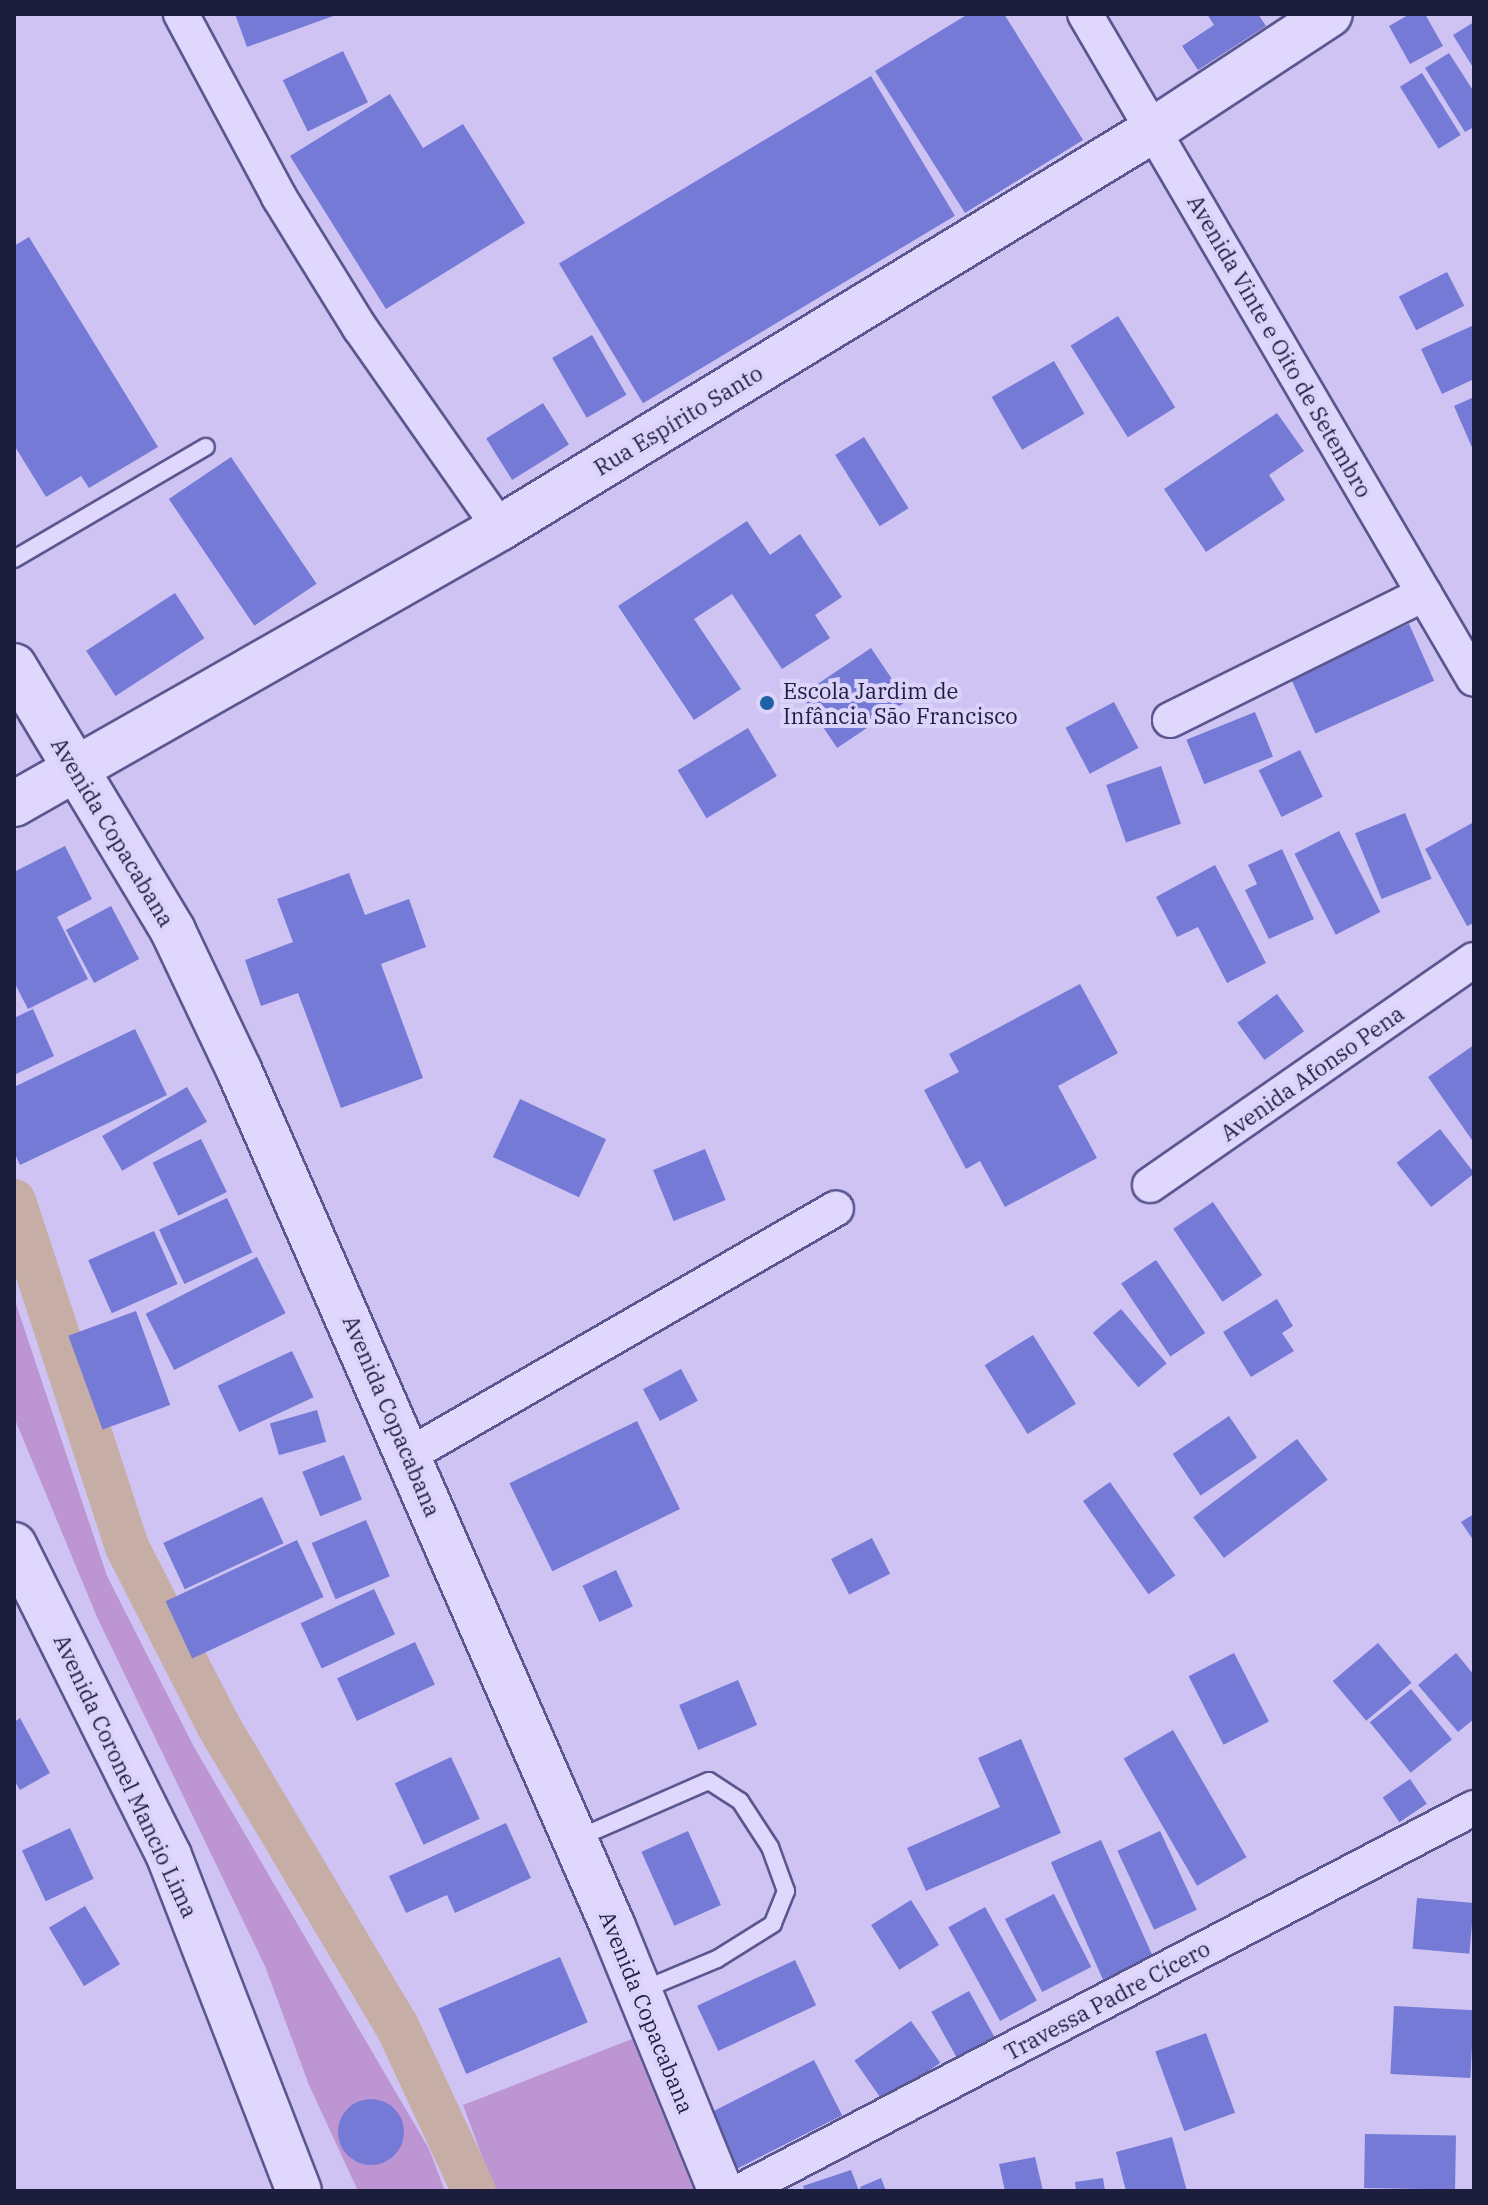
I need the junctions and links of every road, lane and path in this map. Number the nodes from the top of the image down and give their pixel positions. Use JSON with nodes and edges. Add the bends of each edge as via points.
{"nodes":[{"id":1,"x":181,"y":14,"type":"edge"},
{"id":2,"x":1085,"y":14,"type":"edge"},
{"id":3,"x":1330,"y":14,"type":"edge"},
{"id":4,"x":1155,"y":129,"type":"junction"},
{"id":5,"x":206,"y":447,"type":"dead end"},
{"id":6,"x":500,"y":528,"type":"junction"},
{"id":7,"x":14,"y":559,"type":"edge"},
{"id":8,"x":1424,"y":594,"type":"junction"},
{"id":9,"x":14,"y":666,"type":"edge"},
{"id":10,"x":1474,"y":679,"type":"edge"},
{"id":11,"x":1170,"y":720,"type":"dead end"},
{"id":12,"x":72,"y":768,"type":"junction"},
{"id":13,"x":14,"y":804,"type":"edge"},
{"id":14,"x":1474,"y":960,"type":"edge"},
{"id":15,"x":1150,"y":1185,"type":"dead end"},
{"id":16,"x":836,"y":1208,"type":"dead end"},
{"id":17,"x":409,"y":1455,"type":"junction"},
{"id":18,"x":14,"y":1545,"type":"edge"},
{"id":19,"x":1474,"y":1808,"type":"edge"},
{"id":20,"x":574,"y":1840,"type":"junction"},
{"id":21,"x":639,"y":1991,"type":"junction"},
{"id":22,"x":299,"y":2191,"type":"edge"},
{"id":23,"x":721,"y":2191,"type":"edge"},
{"id":24,"x":741,"y":2191,"type":"edge"}],
"edges":[{"from":1,"to":6,"type":"street","via":[[279,197],[360,328]]},
{"from":2,"to":4,"type":"street","name":"Avenida Vinte e Oito de Setembro"},
{"from":3,"to":4,"type":"street","name":"Rua Espírito Santo"},
{"from":4,"to":6,"type":"street","name":"Rua Espírito Santo"},
{"from":4,"to":8,"type":"street","name":"Avenida Vinte e Oito de Setembro"},
{"from":5,"to":7,"type":"lane"},
{"from":6,"to":12,"type":"street","name":"Rua Espírito Santo"},
{"from":8,"to":10,"type":"street","name":"Avenida Vinte e Oito de Setembro"},
{"from":8,"to":11,"type":"street"},
{"from":9,"to":12,"type":"street","name":"Avenida Copacabana"},
{"from":12,"to":13,"type":"street","name":"Rua Espírito Santo"},
{"from":12,"to":17,"type":"street","name":"Avenida Copacabana","via":[[173,931]]},
{"from":14,"to":15,"type":"street","name":"Avenida Afonso Pena"},
{"from":16,"to":17,"type":"street"},
{"from":17,"to":20,"type":"street","name":"Avenida Copacabana"},
{"from":18,"to":22,"type":"street","name":"Avenida Coronel Mancio Lima","via":[[169,1856]]},
{"from":19,"to":24,"type":"street","name":"Travessa Padre Cícero"},
{"from":20,"to":21,"type":"street","name":"Avenida Copacabana"},
{"from":20,"to":21,"type":"lane","via":[[709,1781],[740,1801],[770,1847],[786,1891],[773,1924],[717,1959]]},
{"from":21,"to":23,"type":"street","name":"Avenida Copacabana"}]}
